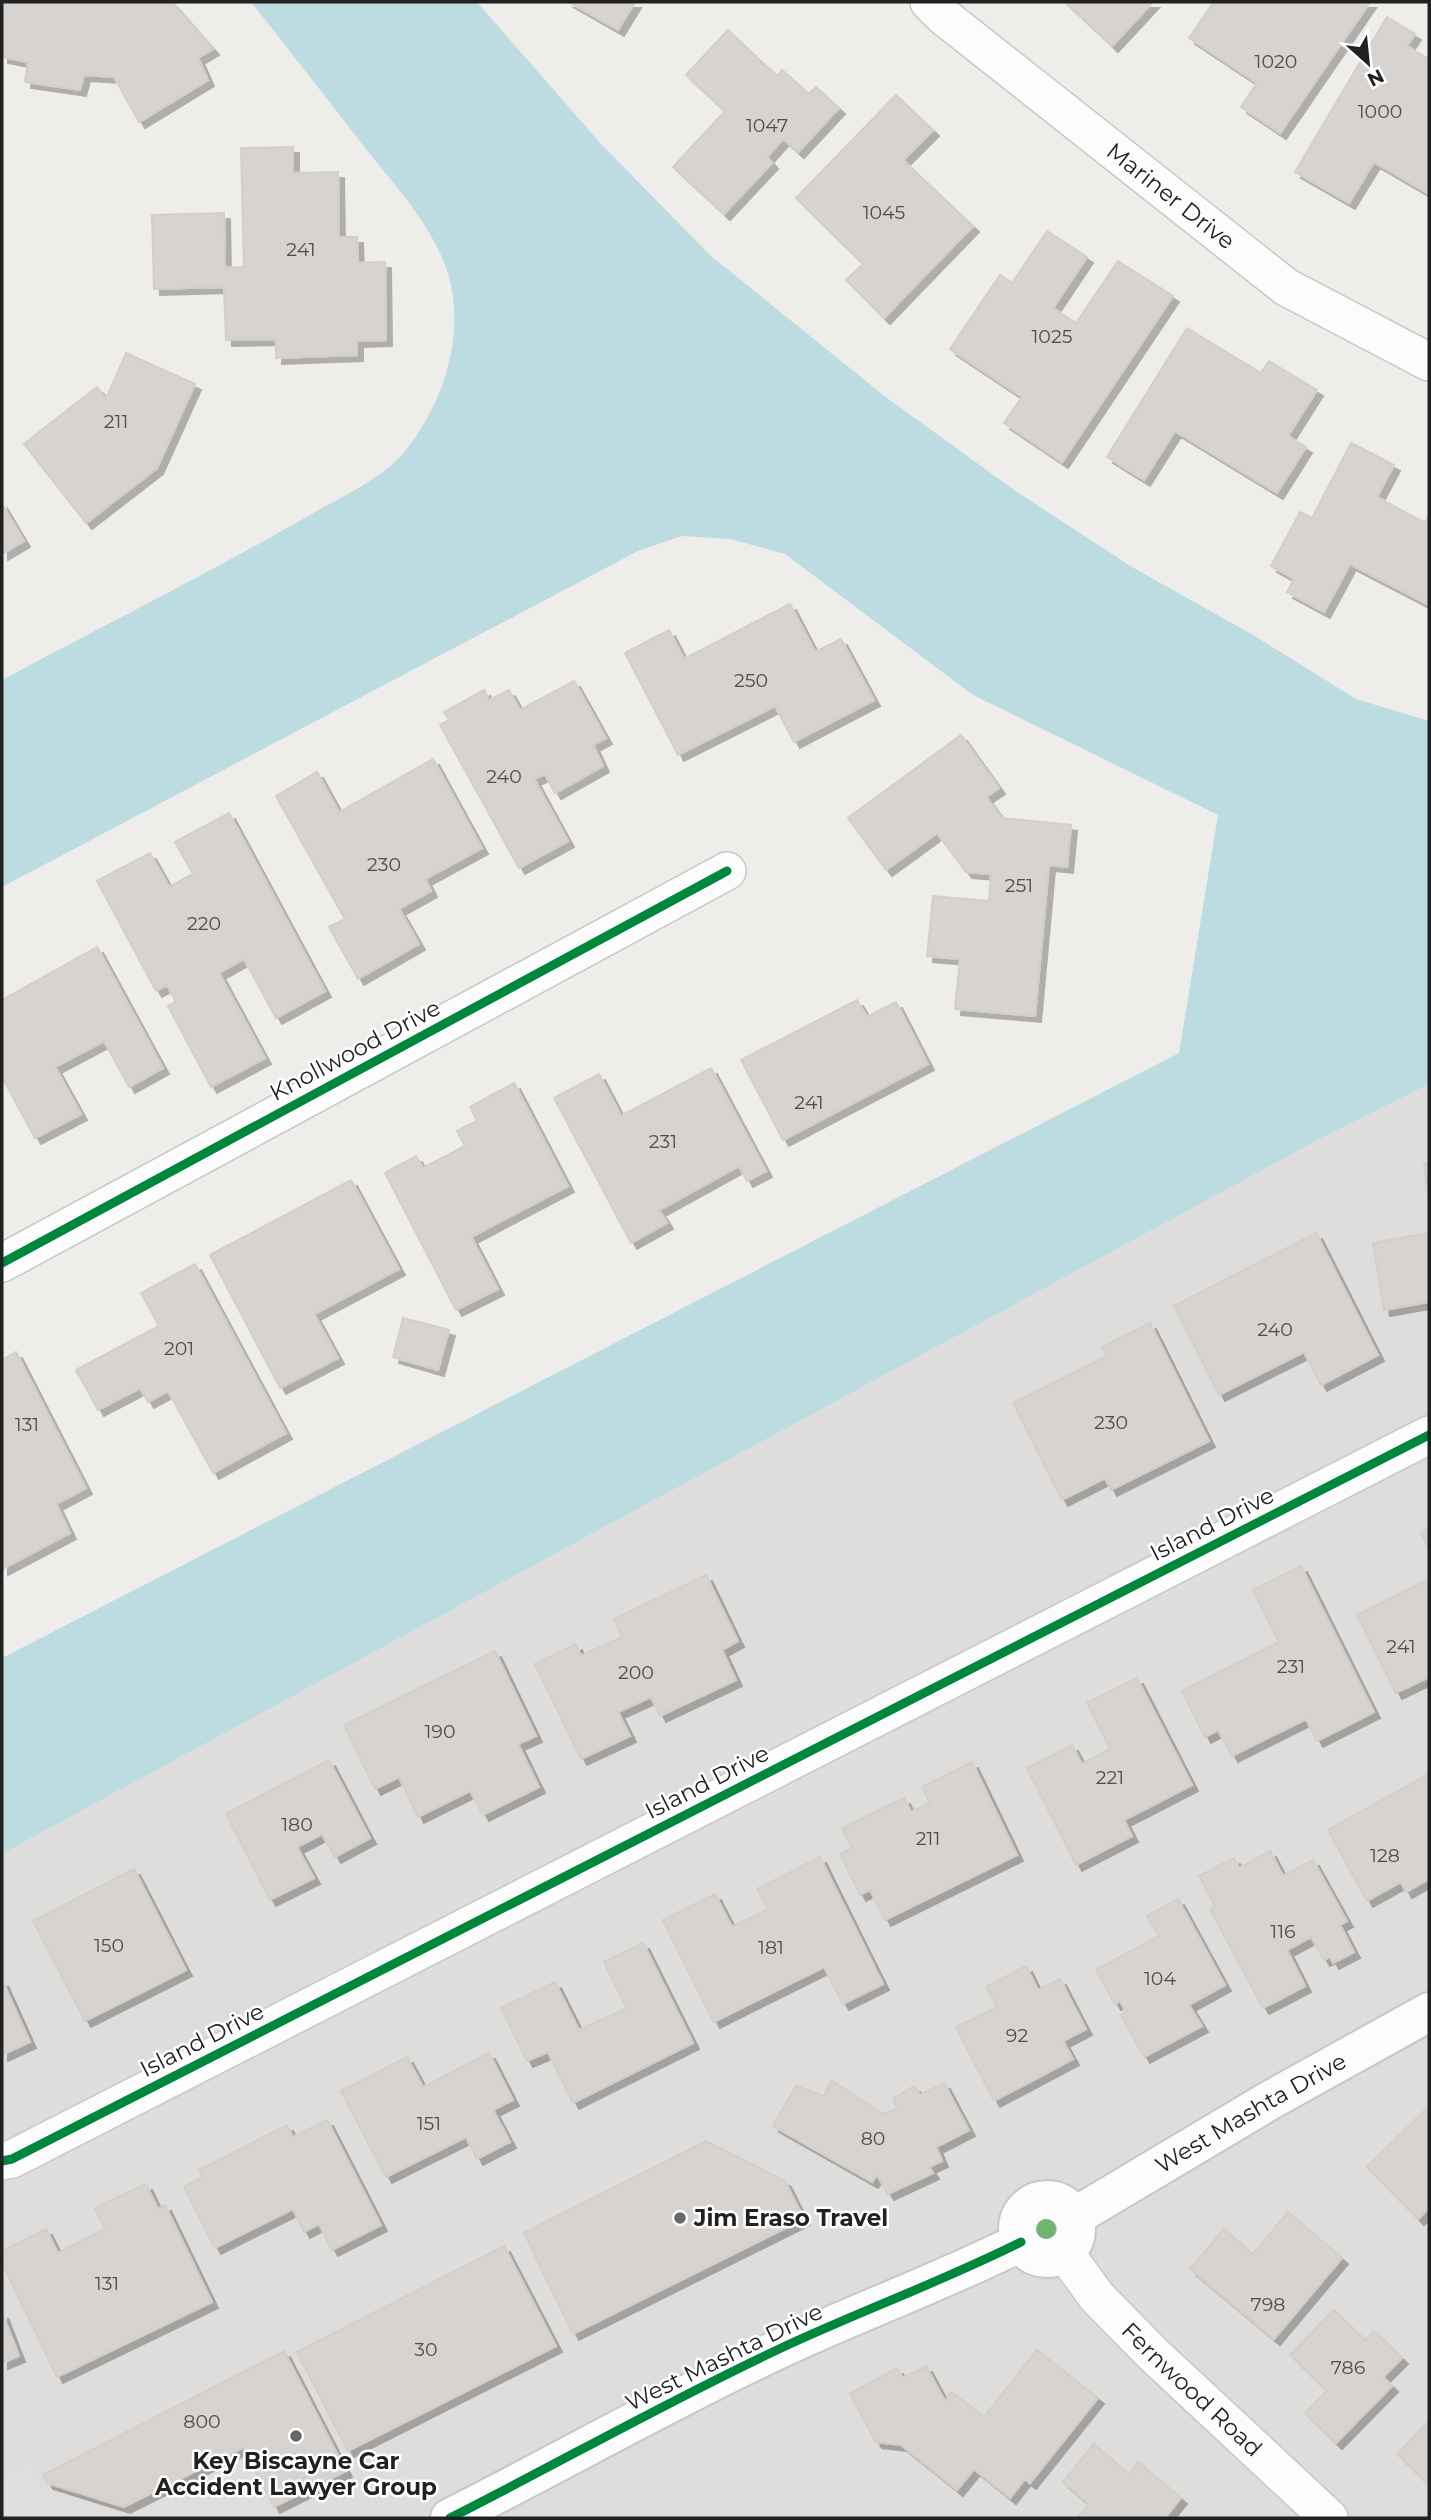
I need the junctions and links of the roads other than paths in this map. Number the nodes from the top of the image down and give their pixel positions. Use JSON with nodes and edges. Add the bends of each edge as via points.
{"nodes":[{"id":1,"x":929,"y":2,"type":"edge"},
{"id":2,"x":1429,"y":362,"type":"edge"},
{"id":3,"x":727,"y":871,"type":"dead end"},
{"id":4,"x":2,"y":1264,"type":"edge"},
{"id":5,"x":1429,"y":1435,"type":"edge"},
{"id":6,"x":1429,"y":2012,"type":"edge"},
{"id":7,"x":2,"y":2161,"type":"edge"},
{"id":8,"x":1069,"y":2235,"type":"junction"},
{"id":9,"x":1021,"y":2242,"type":"junction"},
{"id":10,"x":450,"y":2518,"type":"edge"},
{"id":11,"x":1329,"y":2518,"type":"edge"}],
"edges":[{"from":1,"to":2,"type":"street","name":"Mariner Drive","via":[[1286,287]]},
{"from":3,"to":4,"type":"street","name":"Knollwood Drive"},
{"from":5,"to":7,"type":"street","name":"Island Drive"},
{"from":6,"to":8,"type":"street","name":"West Mashta Drive","via":[[1267,2102]]},
{"from":8,"to":9,"type":"street","via":[[1052,2259],[1037,2257]]},
{"from":8,"to":9,"type":"street","via":[[1064,2204],[1041,2200],[1022,2213],[1017,2225]]},
{"from":8,"to":11,"type":"street","name":"Fernwood Road","via":[[1097,2297]]},
{"from":9,"to":10,"type":"street","name":"West Mashta Drive","via":[[700,2386]]}]}
